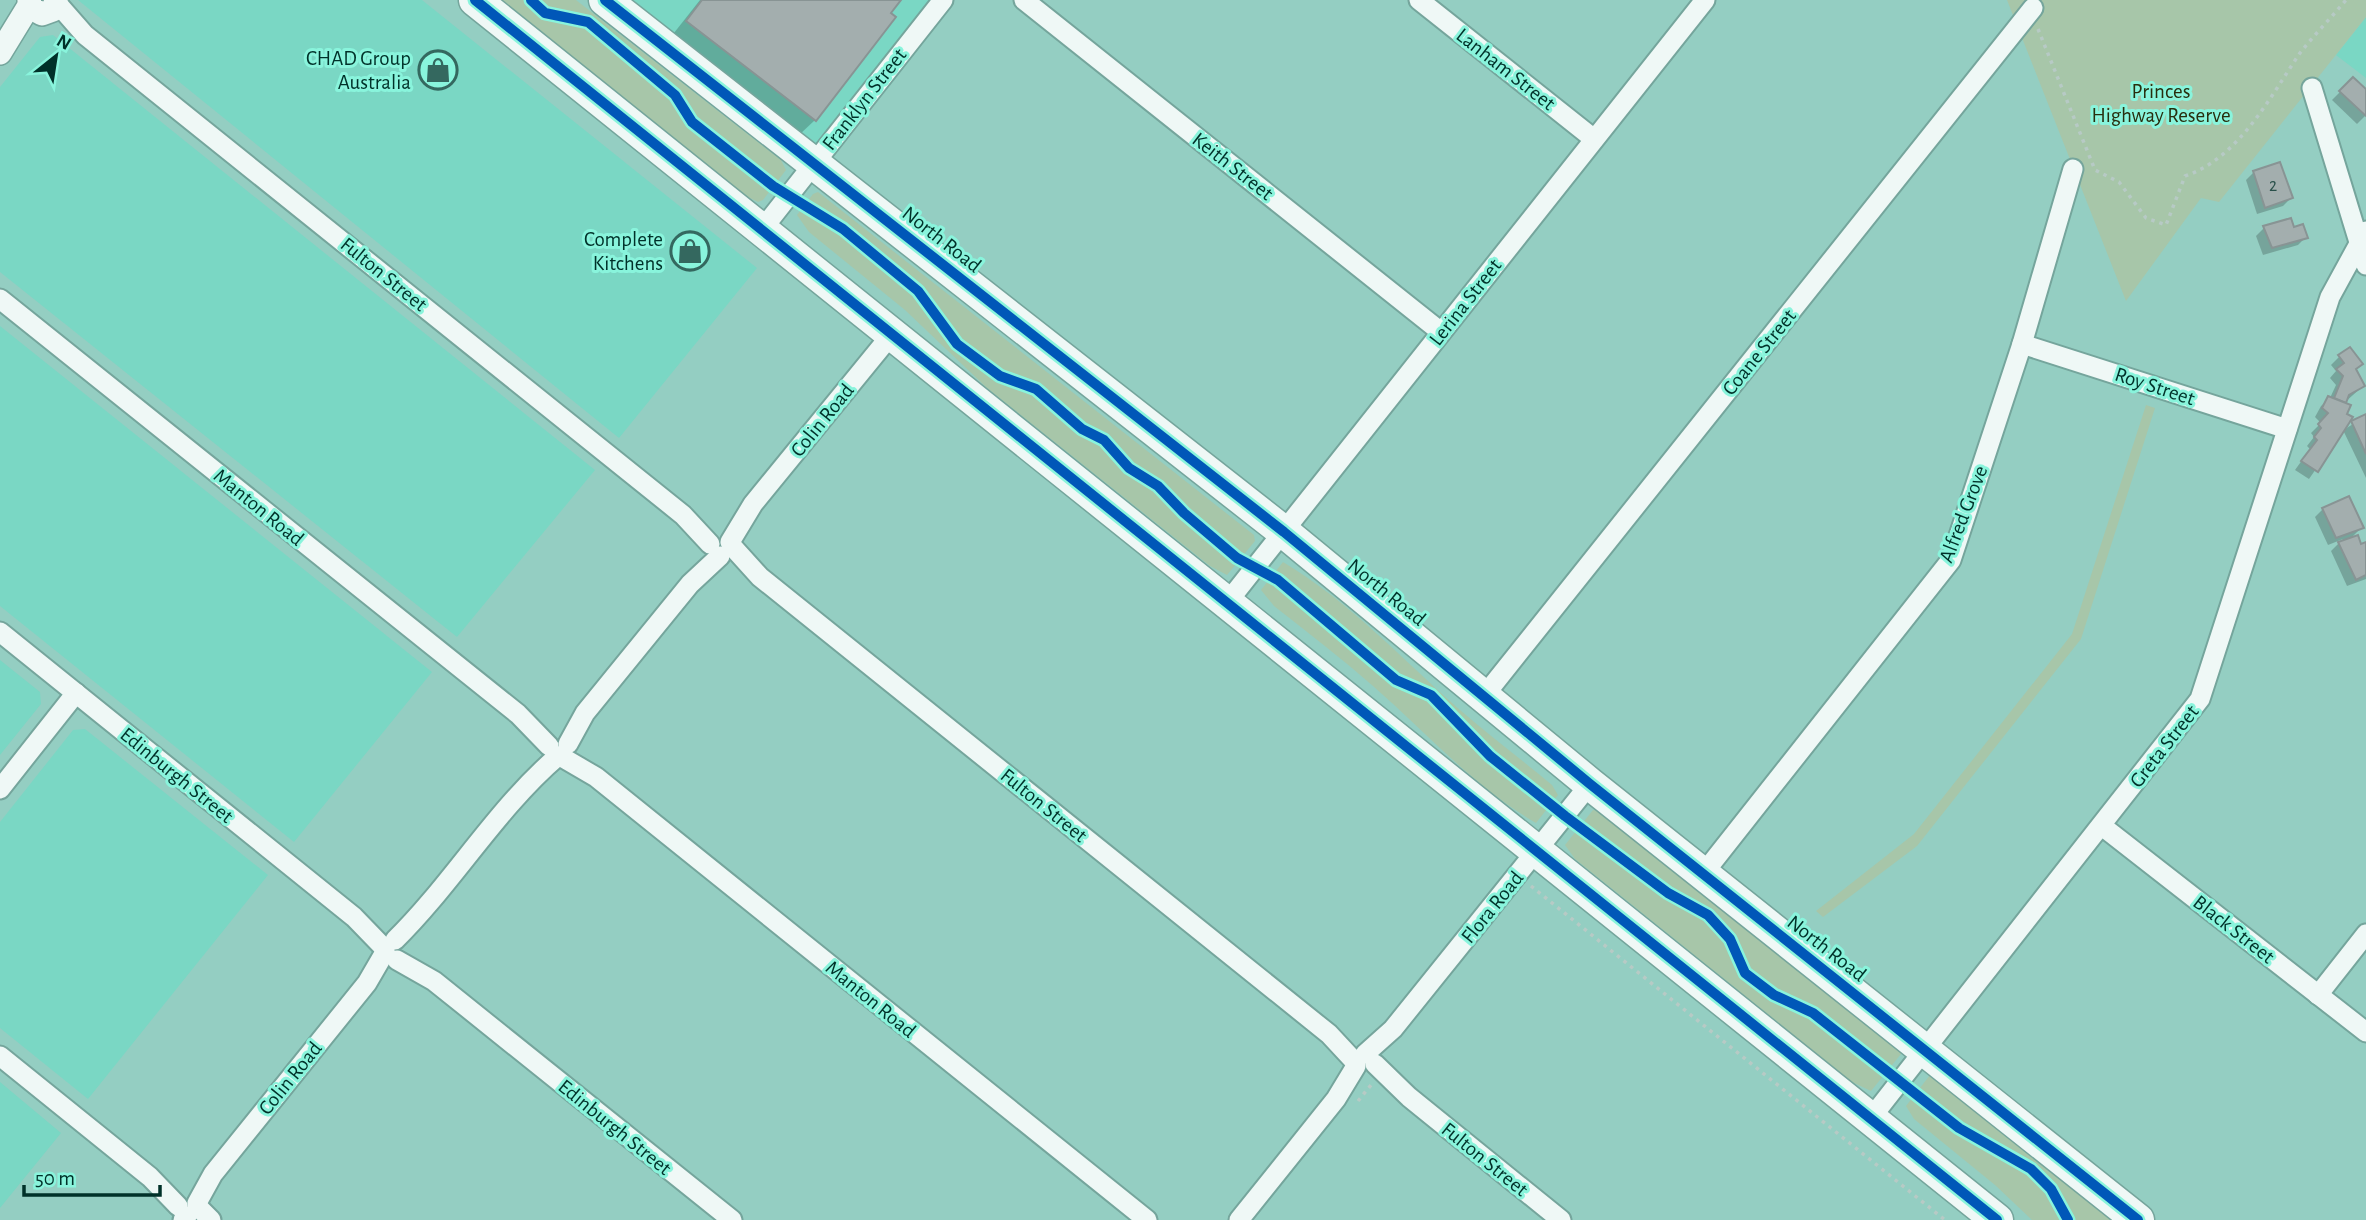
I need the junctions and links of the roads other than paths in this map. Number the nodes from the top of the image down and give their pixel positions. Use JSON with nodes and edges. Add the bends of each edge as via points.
{"nodes":[{"id":1,"x":475,"y":0,"type":"edge"},
{"id":2,"x":605,"y":0,"type":"edge"},
{"id":3,"x":943,"y":0,"type":"edge"},
{"id":4,"x":1024,"y":0,"type":"edge"},
{"id":5,"x":1419,"y":0,"type":"edge"},
{"id":6,"x":1705,"y":0,"type":"edge"},
{"id":7,"x":43,"y":6,"type":"edge"},
{"id":8,"x":2033,"y":8,"type":"road end"},
{"id":9,"x":5,"y":47,"type":"edge"},
{"id":10,"x":2312,"y":88,"type":"road end"},
{"id":11,"x":1594,"y":139,"type":"junction"},
{"id":12,"x":814,"y":162,"type":"junction"},
{"id":13,"x":2073,"y":169,"type":"dead end"},
{"id":14,"x":760,"y":232,"type":"junction"},
{"id":15,"x":2362,"y":236,"type":"edge"},
{"id":16,"x":2366,"y":265,"type":"edge"},
{"id":17,"x":0,"y":299,"type":"edge"},
{"id":18,"x":1441,"y":332,"type":"junction"},
{"id":19,"x":891,"y":335,"type":"junction"},
{"id":20,"x":2022,"y":344,"type":"junction"},
{"id":21,"x":2287,"y":429,"type":"junction"},
{"id":22,"x":1284,"y":533,"type":"junction"},
{"id":23,"x":720,"y":545,"type":"junction"},
{"id":24,"x":1226,"y":604,"type":"junction"},
{"id":25,"x":0,"y":632,"type":"edge"},
{"id":26,"x":76,"y":693,"type":"junction"},
{"id":27,"x":1484,"y":696,"type":"junction"},
{"id":28,"x":558,"y":747,"type":"junction"},
{"id":29,"x":1590,"y":784,"type":"junction"},
{"id":30,"x":0,"y":789,"type":"edge"},
{"id":31,"x":2102,"y":826,"type":"junction"},
{"id":32,"x":1538,"y":850,"type":"junction"},
{"id":33,"x":1703,"y":874,"type":"junction"},
{"id":34,"x":2366,"y":934,"type":"edge"},
{"id":35,"x":395,"y":950,"type":"junction"},
{"id":36,"x":2318,"y":995,"type":"junction"},
{"id":37,"x":2366,"y":1032,"type":"edge"},
{"id":38,"x":1926,"y":1051,"type":"junction"},
{"id":39,"x":0,"y":1056,"type":"edge"},
{"id":40,"x":1366,"y":1065,"type":"junction"},
{"id":41,"x":1871,"y":1118,"type":"junction"},
{"id":42,"x":188,"y":1211,"type":"edge"},
{"id":43,"x":732,"y":1220,"type":"edge"},
{"id":44,"x":1147,"y":1220,"type":"edge"},
{"id":45,"x":1239,"y":1220,"type":"edge"},
{"id":46,"x":1561,"y":1220,"type":"edge"},
{"id":47,"x":1997,"y":1220,"type":"edge"},
{"id":48,"x":2138,"y":1220,"type":"edge"}],
"edges":[{"from":1,"to":14,"type":"highway"},
{"from":2,"to":12,"type":"highway","name":"North Road"},
{"from":3,"to":12,"type":"street","name":"Franklyn Street"},
{"from":4,"to":18,"type":"street","name":"Keith Street"},
{"from":5,"to":11,"type":"street","name":"Lanham Street"},
{"from":6,"to":11,"type":"street","name":"Lerina Street"},
{"from":7,"to":9,"type":"street"},
{"from":7,"to":23,"type":"street","name":"Fulton Street","via":[[85,34]]},
{"from":8,"to":27,"type":"street","name":"Coane Street"},
{"from":10,"to":15,"type":"street"},
{"from":11,"to":18,"type":"street","name":"Lerina Street"},
{"from":12,"to":14,"type":"street","name":"Franklyn Street"},
{"from":12,"to":22,"type":"highway","name":"North Road"},
{"from":13,"to":20,"type":"street","name":"Alfred Grove"},
{"from":14,"to":19,"type":"highway"},
{"from":15,"to":16,"type":"street"},
{"from":15,"to":21,"type":"street","name":"Greta Street","via":[[2330,298]]},
{"from":17,"to":28,"type":"street","name":"Manton Road"},
{"from":18,"to":22,"type":"street","name":"Lerina Street"},
{"from":19,"to":23,"type":"street","name":"Colin Road"},
{"from":19,"to":24,"type":"highway"},
{"from":20,"to":21,"type":"street","name":"Roy Street"},
{"from":20,"to":33,"type":"street","name":"Alfred Grove","via":[[1951,560]]},
{"from":21,"to":31,"type":"street","name":"Greta Street","via":[[2200,699]]},
{"from":22,"to":24,"type":"street","name":"Lerina Street"},
{"from":22,"to":27,"type":"highway","name":"North Road"},
{"from":23,"to":28,"type":"street","name":"Colin Road"},
{"from":23,"to":40,"type":"street","name":"Fulton Street"},
{"from":24,"to":32,"type":"highway"},
{"from":25,"to":26,"type":"street","name":"Edinburgh Street"},
{"from":26,"to":30,"type":"street"},
{"from":26,"to":35,"type":"street","name":"Edinburgh Street"},
{"from":27,"to":29,"type":"highway","name":"North Road"},
{"from":28,"to":35,"type":"street","name":"Colin Road"},
{"from":28,"to":44,"type":"street","name":"Manton Road"},
{"from":29,"to":32,"type":"street","name":"Flora Road"},
{"from":29,"to":33,"type":"highway","name":"North Road"},
{"from":31,"to":36,"type":"street","name":"Black Street"},
{"from":31,"to":38,"type":"street","name":"Greta Street"},
{"from":32,"to":40,"type":"street","name":"Flora Road"},
{"from":32,"to":41,"type":"highway"},
{"from":33,"to":38,"type":"highway","name":"North Road"},
{"from":34,"to":36,"type":"street"},
{"from":35,"to":42,"type":"street","name":"Colin Road"},
{"from":35,"to":43,"type":"street","name":"Edinburgh Street"},
{"from":36,"to":37,"type":"street","name":"Black Street"},
{"from":38,"to":41,"type":"street","name":"Greta Street"},
{"from":38,"to":48,"type":"highway","name":"North Road"},
{"from":39,"to":42,"type":"street"},
{"from":40,"to":45,"type":"street","name":"Flora Road","via":[[1344,1104]]},
{"from":40,"to":46,"type":"street","name":"Fulton Street"},
{"from":41,"to":47,"type":"highway"}]}
